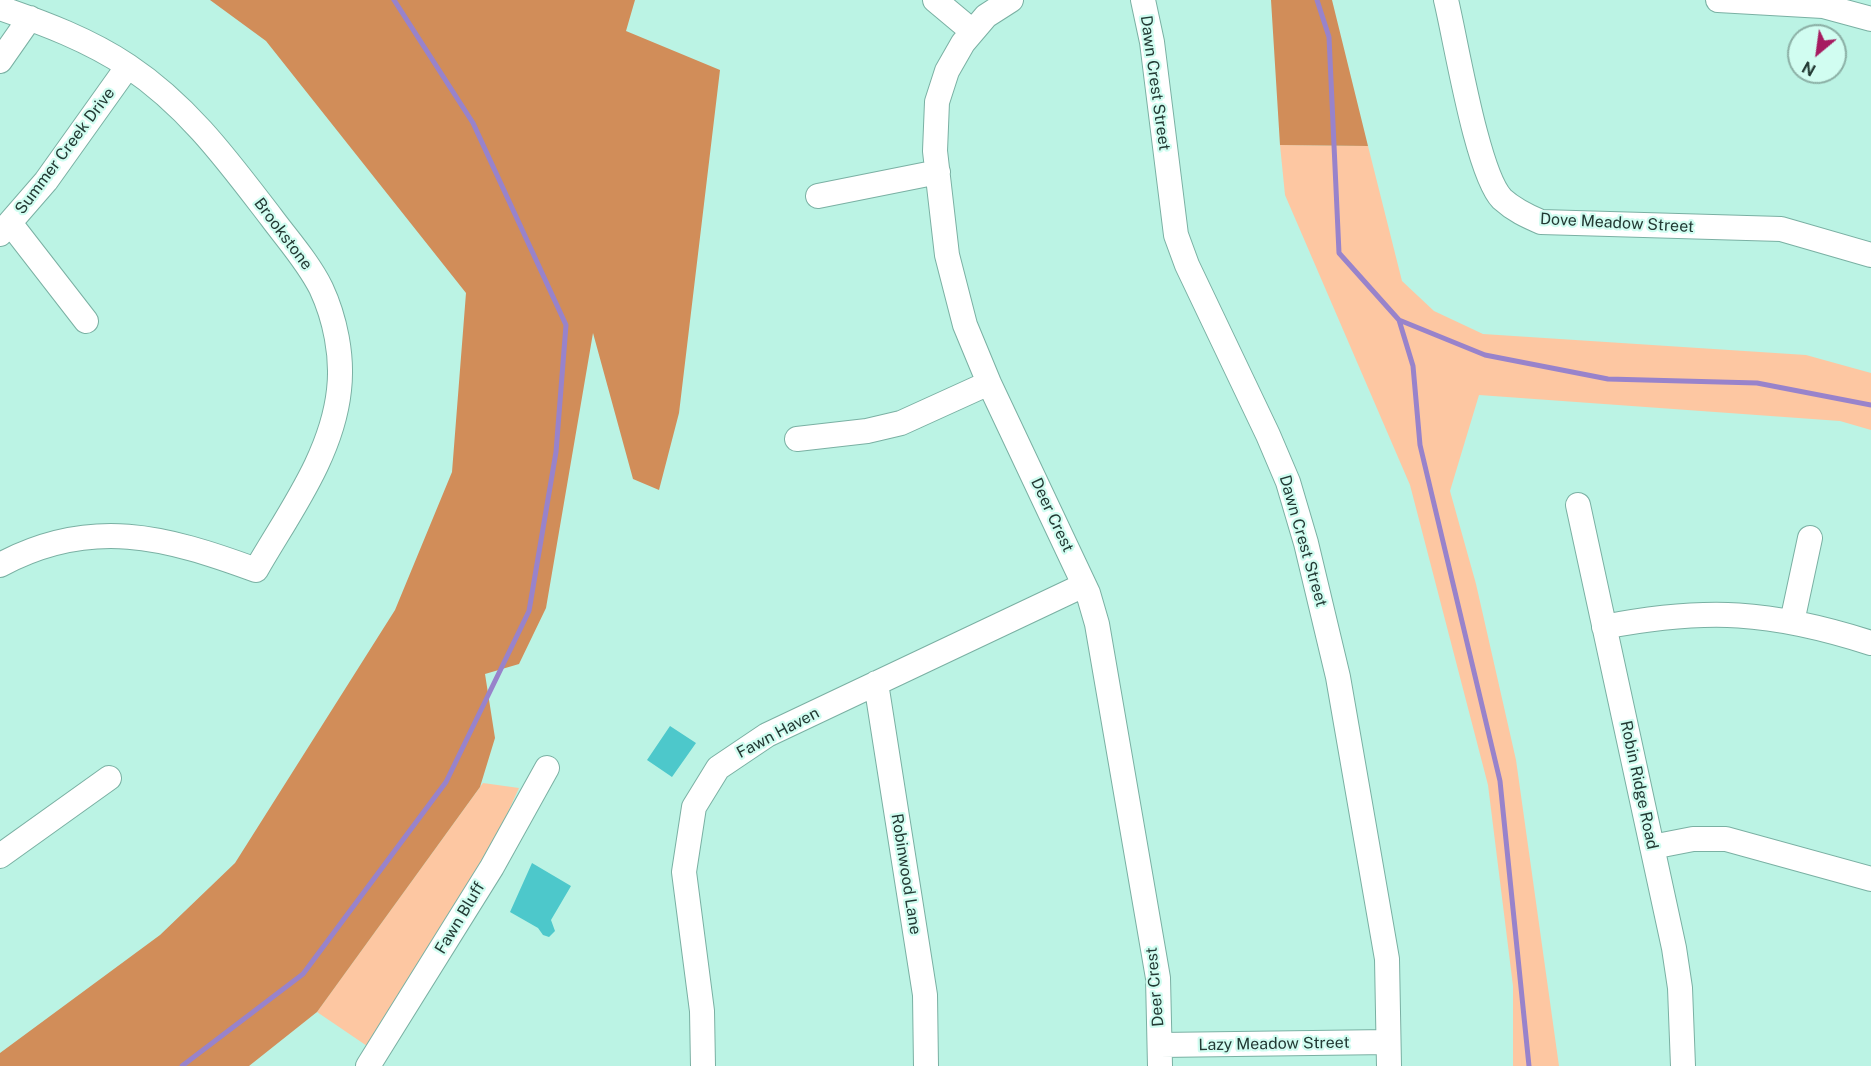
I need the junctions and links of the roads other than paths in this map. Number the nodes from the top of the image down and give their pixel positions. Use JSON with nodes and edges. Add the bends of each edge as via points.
{"nodes":[{"id":1,"x":935,"y":0,"type":"edge"},
{"id":2,"x":1011,"y":0,"type":"edge"},
{"id":3,"x":1143,"y":0,"type":"edge"},
{"id":4,"x":1446,"y":0,"type":"edge"},
{"id":5,"x":1718,"y":0,"type":"edge"},
{"id":6,"x":0,"y":8,"type":"edge"},
{"id":7,"x":30,"y":18,"type":"junction"},
{"id":8,"x":1871,"y":19,"type":"edge"},
{"id":9,"x":972,"y":31,"type":"junction"},
{"id":10,"x":0,"y":61,"type":"edge"},
{"id":11,"x":128,"y":66,"type":"junction"},
{"id":12,"x":938,"y":172,"type":"junction"},
{"id":13,"x":818,"y":196,"type":"dead end"},
{"id":14,"x":5,"y":229,"type":"edge"},
{"id":15,"x":1871,"y":255,"type":"edge"},
{"id":16,"x":86,"y":321,"type":"dead end"},
{"id":17,"x":989,"y":382,"type":"junction"},
{"id":18,"x":797,"y":439,"type":"dead end"},
{"id":19,"x":1578,"y":505,"type":"dead end"},
{"id":20,"x":1810,"y":538,"type":"dead end"},
{"id":21,"x":0,"y":565,"type":"edge"},
{"id":22,"x":1084,"y":585,"type":"junction"},
{"id":23,"x":1792,"y":622,"type":"junction"},
{"id":24,"x":1604,"y":627,"type":"junction"},
{"id":25,"x":1871,"y":643,"type":"edge"},
{"id":26,"x":876,"y":683,"type":"junction"},
{"id":27,"x":547,"y":768,"type":"dead end"},
{"id":28,"x":109,"y":778,"type":"dead end"},
{"id":29,"x":1652,"y":847,"type":"junction"},
{"id":30,"x":0,"y":856,"type":"edge"},
{"id":31,"x":1871,"y":879,"type":"edge"},
{"id":32,"x":1389,"y":1054,"type":"edge"},
{"id":33,"x":1160,"y":1055,"type":"edge"},
{"id":34,"x":368,"y":1066,"type":"edge"},
{"id":35,"x":703,"y":1066,"type":"edge"},
{"id":36,"x":926,"y":1066,"type":"edge"},
{"id":37,"x":1683,"y":1066,"type":"edge"}],
"edges":[{"from":1,"to":9,"type":"street"},
{"from":2,"to":9,"type":"street","name":"Deer Crest","via":[[986,16]]},
{"from":3,"to":32,"type":"street","name":"Dawn Crest Street","via":[[1152,42],[1176,235],[1288,482],[1338,677],[1387,959]]},
{"from":4,"to":15,"type":"street","name":"Dove Meadow Street","via":[[1484,164],[1500,197],[1519,213],[1541,222],[1781,230]]},
{"from":5,"to":8,"type":"street","via":[[1824,6]]},
{"from":6,"to":7,"type":"street","name":"Brookstone"},
{"from":7,"to":10,"type":"street"},
{"from":7,"to":11,"type":"street","name":"Brookstone","via":[[87,42]]},
{"from":9,"to":12,"type":"street","name":"Deer Crest","via":[[951,64],[937,102]]},
{"from":11,"to":14,"type":"street","name":"Summer Creek Drive","via":[[46,181]]},
{"from":11,"to":21,"type":"street","name":"Brookstone","via":[[193,119],[312,272],[329,309],[338,348],[339,388],[331,429],[315,466],[256,570],[169,541],[117,536],[64,541]]},
{"from":12,"to":13,"type":"street"},
{"from":12,"to":17,"type":"street","name":"Deer Crest","via":[[947,255],[956,294]]},
{"from":14,"to":16,"type":"street"},
{"from":17,"to":18,"type":"street","via":[[901,423]]},
{"from":17,"to":22,"type":"street","name":"Deer Crest"},
{"from":19,"to":24,"type":"street","name":"Robin Ridge Road"},
{"from":20,"to":23,"type":"street"},
{"from":22,"to":26,"type":"street","name":"Fawn Haven"},
{"from":22,"to":33,"type":"street","name":"Deer Crest","via":[[1097,624],[1158,978]]},
{"from":23,"to":24,"type":"street","via":[[1700,613]]},
{"from":23,"to":25,"type":"street"},
{"from":24,"to":29,"type":"street","name":"Robin Ridge Road"},
{"from":26,"to":35,"type":"street","name":"Fawn Haven","via":[[740,751],[718,768],[694,807],[684,872],[702,1011]]},
{"from":26,"to":36,"type":"street","name":"Robinwood Lane","via":[[925,995]]},
{"from":27,"to":34,"type":"street","name":"Fawn Bluff","via":[[492,867]]},
{"from":28,"to":30,"type":"street"},
{"from":29,"to":31,"type":"street","via":[[1693,839],[1742,841]]},
{"from":29,"to":37,"type":"street","name":"Robin Ridge Road","via":[[1680,988]]},
{"from":32,"to":33,"type":"street","name":"Lazy Meadow Street"}]}
